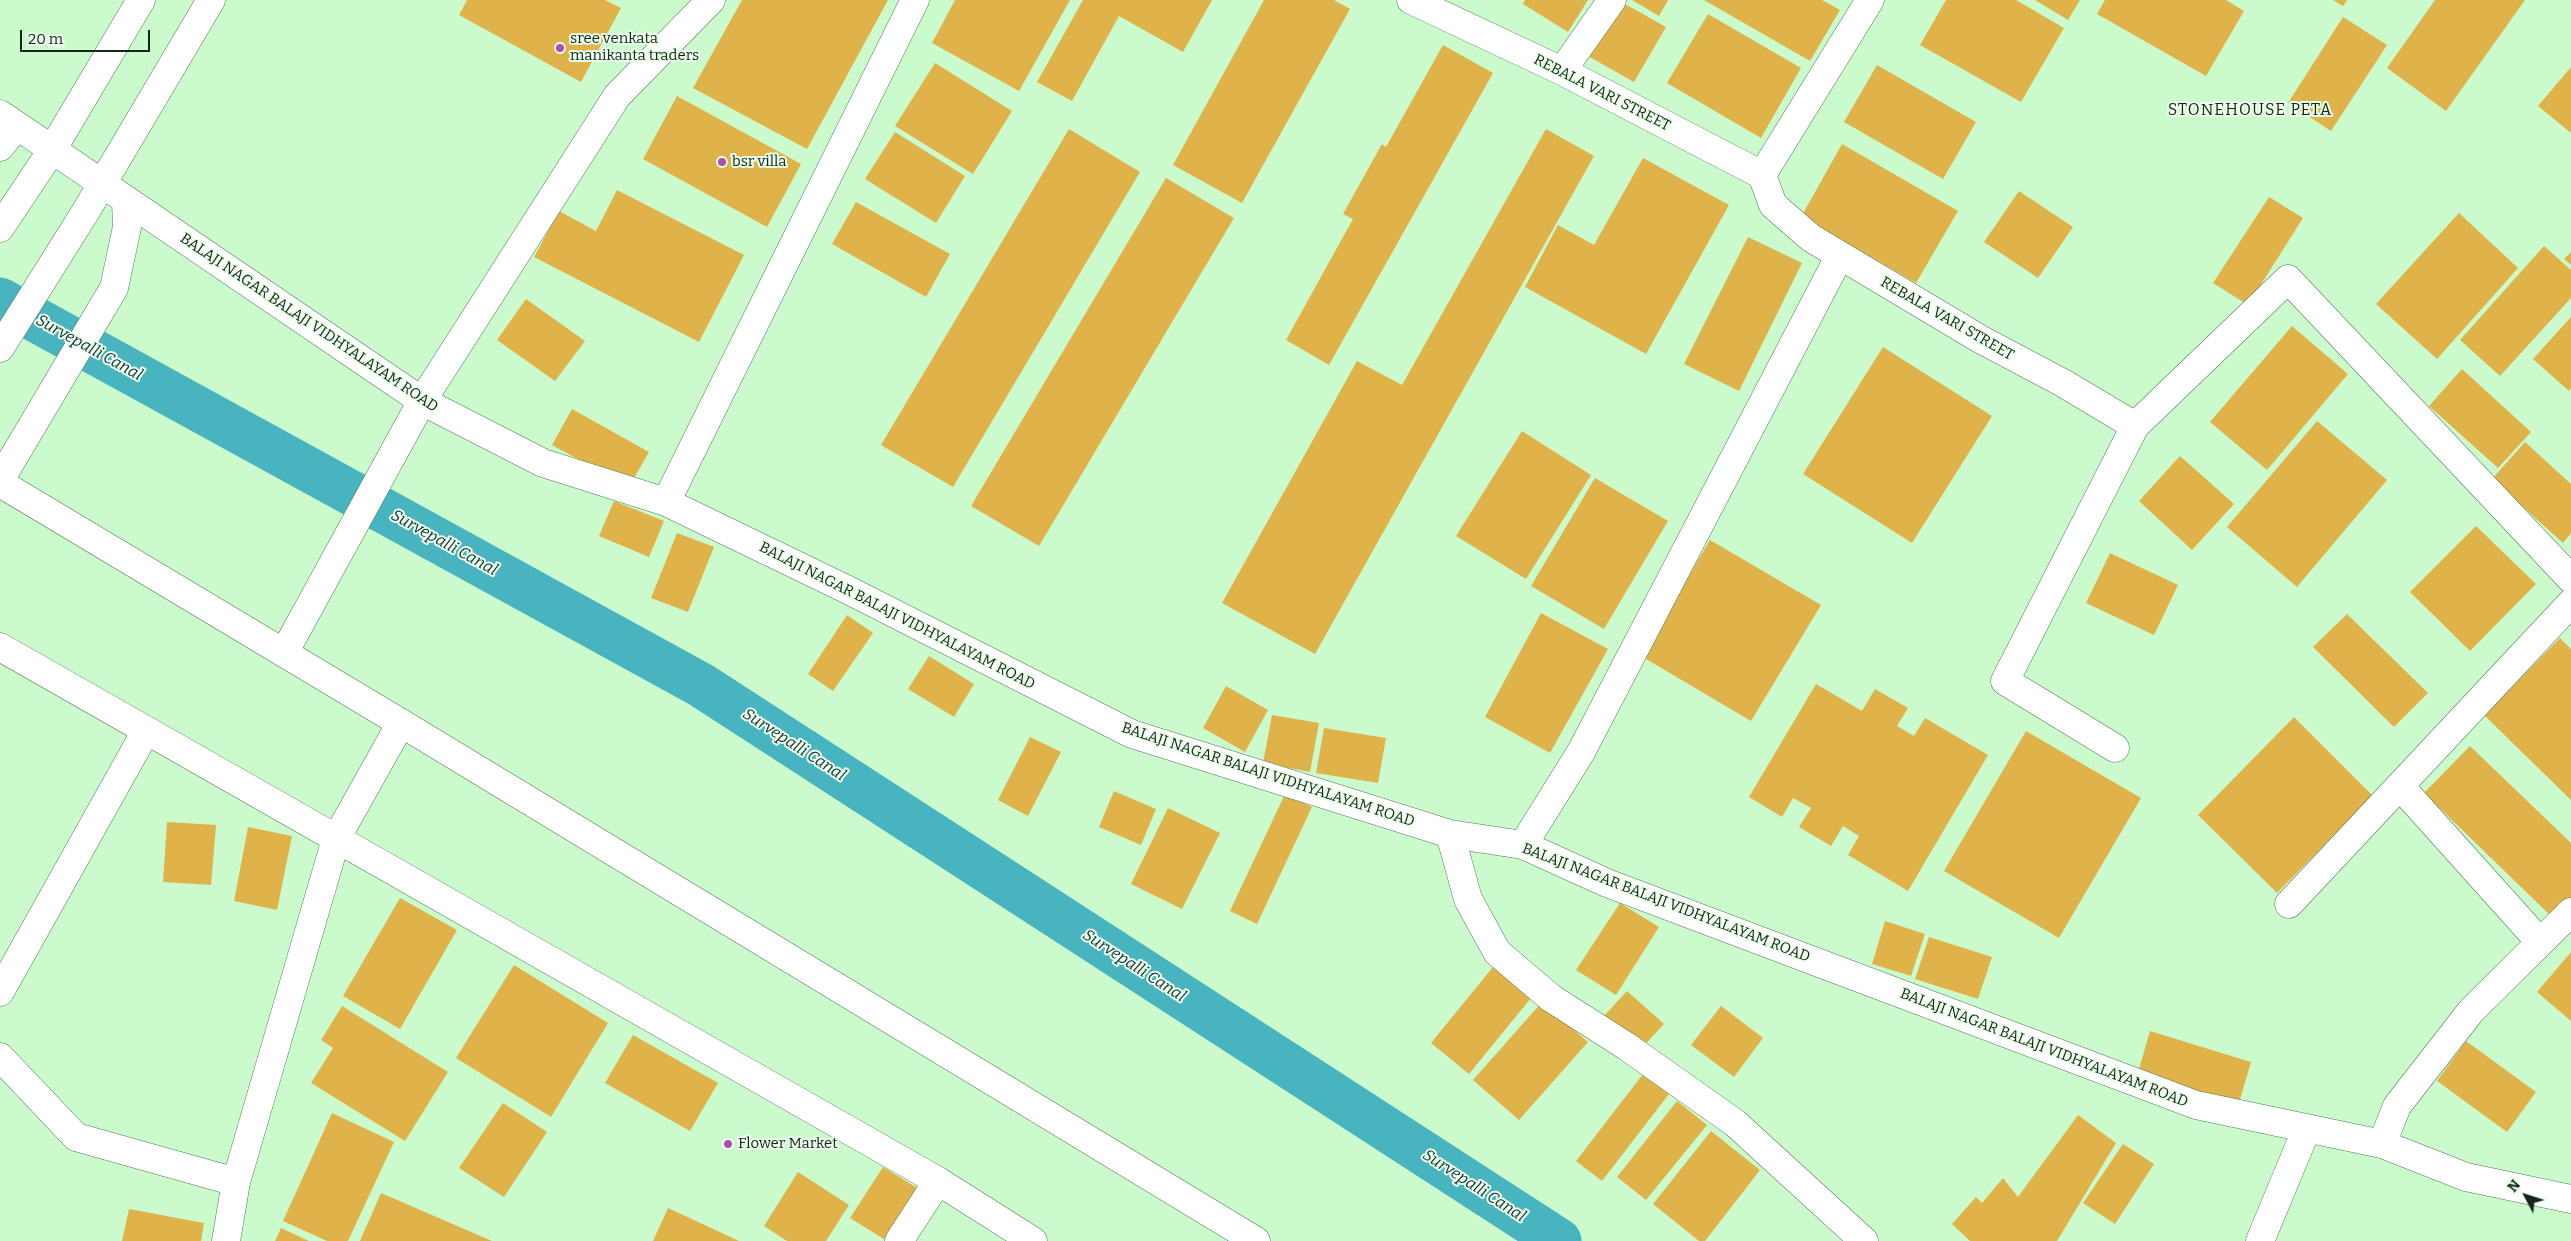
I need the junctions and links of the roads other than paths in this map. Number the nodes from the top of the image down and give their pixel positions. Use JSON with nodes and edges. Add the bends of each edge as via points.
{"nodes":[{"id":1,"x":141,"y":0,"type":"edge"},
{"id":2,"x":211,"y":0,"type":"edge"},
{"id":3,"x":711,"y":0,"type":"edge"},
{"id":4,"x":915,"y":0,"type":"edge"},
{"id":5,"x":1411,"y":0,"type":"edge"},
{"id":6,"x":1612,"y":0,"type":"edge"},
{"id":7,"x":1870,"y":0,"type":"edge"},
{"id":8,"x":1562,"y":71,"type":"junction"},
{"id":9,"x":5,"y":129,"type":"edge"},
{"id":10,"x":52,"y":150,"type":"junction"},
{"id":11,"x":1762,"y":175,"type":"junction"},
{"id":12,"x":102,"y":184,"type":"junction"},
{"id":13,"x":126,"y":201,"type":"junction"},
{"id":14,"x":0,"y":228,"type":"edge"},
{"id":15,"x":1839,"y":257,"type":"junction"},
{"id":16,"x":0,"y":348,"type":"edge"},
{"id":17,"x":422,"y":401,"type":"junction"},
{"id":18,"x":2134,"y":426,"type":"junction"},
{"id":19,"x":0,"y":482,"type":"edge"},
{"id":20,"x":666,"y":502,"type":"junction"},
{"id":21,"x":2571,"y":579,"type":"edge"},
{"id":22,"x":2571,"y":603,"type":"edge"},
{"id":23,"x":0,"y":647,"type":"edge"},
{"id":24,"x":284,"y":653,"type":"junction"},
{"id":25,"x":401,"y":723,"type":"junction"},
{"id":26,"x":146,"y":731,"type":"junction"},
{"id":27,"x":2115,"y":748,"type":"dead end"},
{"id":28,"x":2400,"y":786,"type":"junction"},
{"id":29,"x":1450,"y":834,"type":"junction"},
{"id":30,"x":336,"y":839,"type":"junction"},
{"id":31,"x":1523,"y":845,"type":"junction"},
{"id":32,"x":2289,"y":904,"type":"dead end"},
{"id":33,"x":2571,"y":912,"type":"edge"},
{"id":34,"x":2540,"y":942,"type":"junction"},
{"id":35,"x":0,"y":992,"type":"edge"},
{"id":36,"x":0,"y":1057,"type":"edge"},
{"id":37,"x":2307,"y":1128,"type":"junction"},
{"id":38,"x":2382,"y":1144,"type":"junction"},
{"id":39,"x":938,"y":1181,"type":"junction"},
{"id":40,"x":236,"y":1182,"type":"junction"},
{"id":41,"x":2571,"y":1199,"type":"edge"},
{"id":42,"x":226,"y":1241,"type":"edge"},
{"id":43,"x":899,"y":1241,"type":"edge"},
{"id":44,"x":1033,"y":1241,"type":"edge"},
{"id":45,"x":1256,"y":1241,"type":"edge"},
{"id":46,"x":1864,"y":1241,"type":"edge"},
{"id":47,"x":2260,"y":1241,"type":"edge"}],
"edges":[{"from":1,"to":10,"type":"street"},
{"from":2,"to":12,"type":"street"},
{"from":3,"to":17,"type":"street","via":[[617,96]]},
{"from":4,"to":20,"type":"street"},
{"from":5,"to":8,"type":"street","name":"REBALA VARI STREET"},
{"from":6,"to":8,"type":"street"},
{"from":7,"to":11,"type":"street"},
{"from":8,"to":11,"type":"street","name":"REBALA VARI STREET"},
{"from":9,"to":10,"type":"street","name":"BALAJI NAGAR BALAJI VIDHYALAYAM ROAD"},
{"from":10,"to":12,"type":"street","name":"BALAJI NAGAR BALAJI VIDHYALAYAM ROAD"},
{"from":10,"to":14,"type":"street"},
{"from":11,"to":15,"type":"street","name":"REBALA VARI STREET","via":[[1773,204],[1811,238]]},
{"from":12,"to":13,"type":"street","name":"BALAJI NAGAR BALAJI VIDHYALAYAM ROAD"},
{"from":12,"to":16,"type":"street"},
{"from":13,"to":17,"type":"street","name":"BALAJI NAGAR BALAJI VIDHYALAYAM ROAD"},
{"from":13,"to":19,"type":"street","via":[[127,227],[114,288]]},
{"from":15,"to":18,"type":"street","name":"REBALA VARI STREET"},
{"from":15,"to":31,"type":"street","via":[[1581,752]]},
{"from":17,"to":20,"type":"street","name":"BALAJI NAGAR BALAJI VIDHYALAYAM ROAD","via":[[543,462]]},
{"from":17,"to":24,"type":"street"},
{"from":18,"to":21,"type":"street","via":[[2288,279]]},
{"from":18,"to":27,"type":"street","via":[[2004,681]]},
{"from":19,"to":24,"type":"street"},
{"from":20,"to":29,"type":"street","name":"BALAJI NAGAR BALAJI VIDHYALAYAM ROAD","via":[[1132,734]]},
{"from":22,"to":28,"type":"street"},
{"from":23,"to":26,"type":"street"},
{"from":24,"to":25,"type":"street"},
{"from":25,"to":30,"type":"street"},
{"from":25,"to":45,"type":"street"},
{"from":26,"to":30,"type":"street"},
{"from":26,"to":35,"type":"street"},
{"from":28,"to":32,"type":"street"},
{"from":28,"to":34,"type":"street"},
{"from":29,"to":31,"type":"street","name":"BALAJI NAGAR BALAJI VIDHYALAYAM ROAD"},
{"from":29,"to":46,"type":"street","via":[[1468,899],[1497,952],[1551,998],[1634,1051],[1735,1123]]},
{"from":30,"to":39,"type":"street"},
{"from":30,"to":40,"type":"street"},
{"from":31,"to":37,"type":"street","name":"BALAJI NAGAR BALAJI VIDHYALAYAM ROAD","via":[[1607,883],[2196,1105]]},
{"from":33,"to":34,"type":"street"},
{"from":34,"to":38,"type":"street","via":[[2471,1011],[2397,1106]]},
{"from":36,"to":40,"type":"street","via":[[76,1137]]},
{"from":37,"to":38,"type":"street","name":"BALAJI NAGAR BALAJI VIDHYALAYAM ROAD"},
{"from":37,"to":47,"type":"street"},
{"from":38,"to":41,"type":"street","name":"BALAJI NAGAR BALAJI VIDHYALAYAM ROAD","via":[[2466,1177]]},
{"from":39,"to":43,"type":"street"},
{"from":39,"to":44,"type":"street"},
{"from":40,"to":42,"type":"street"}]}
